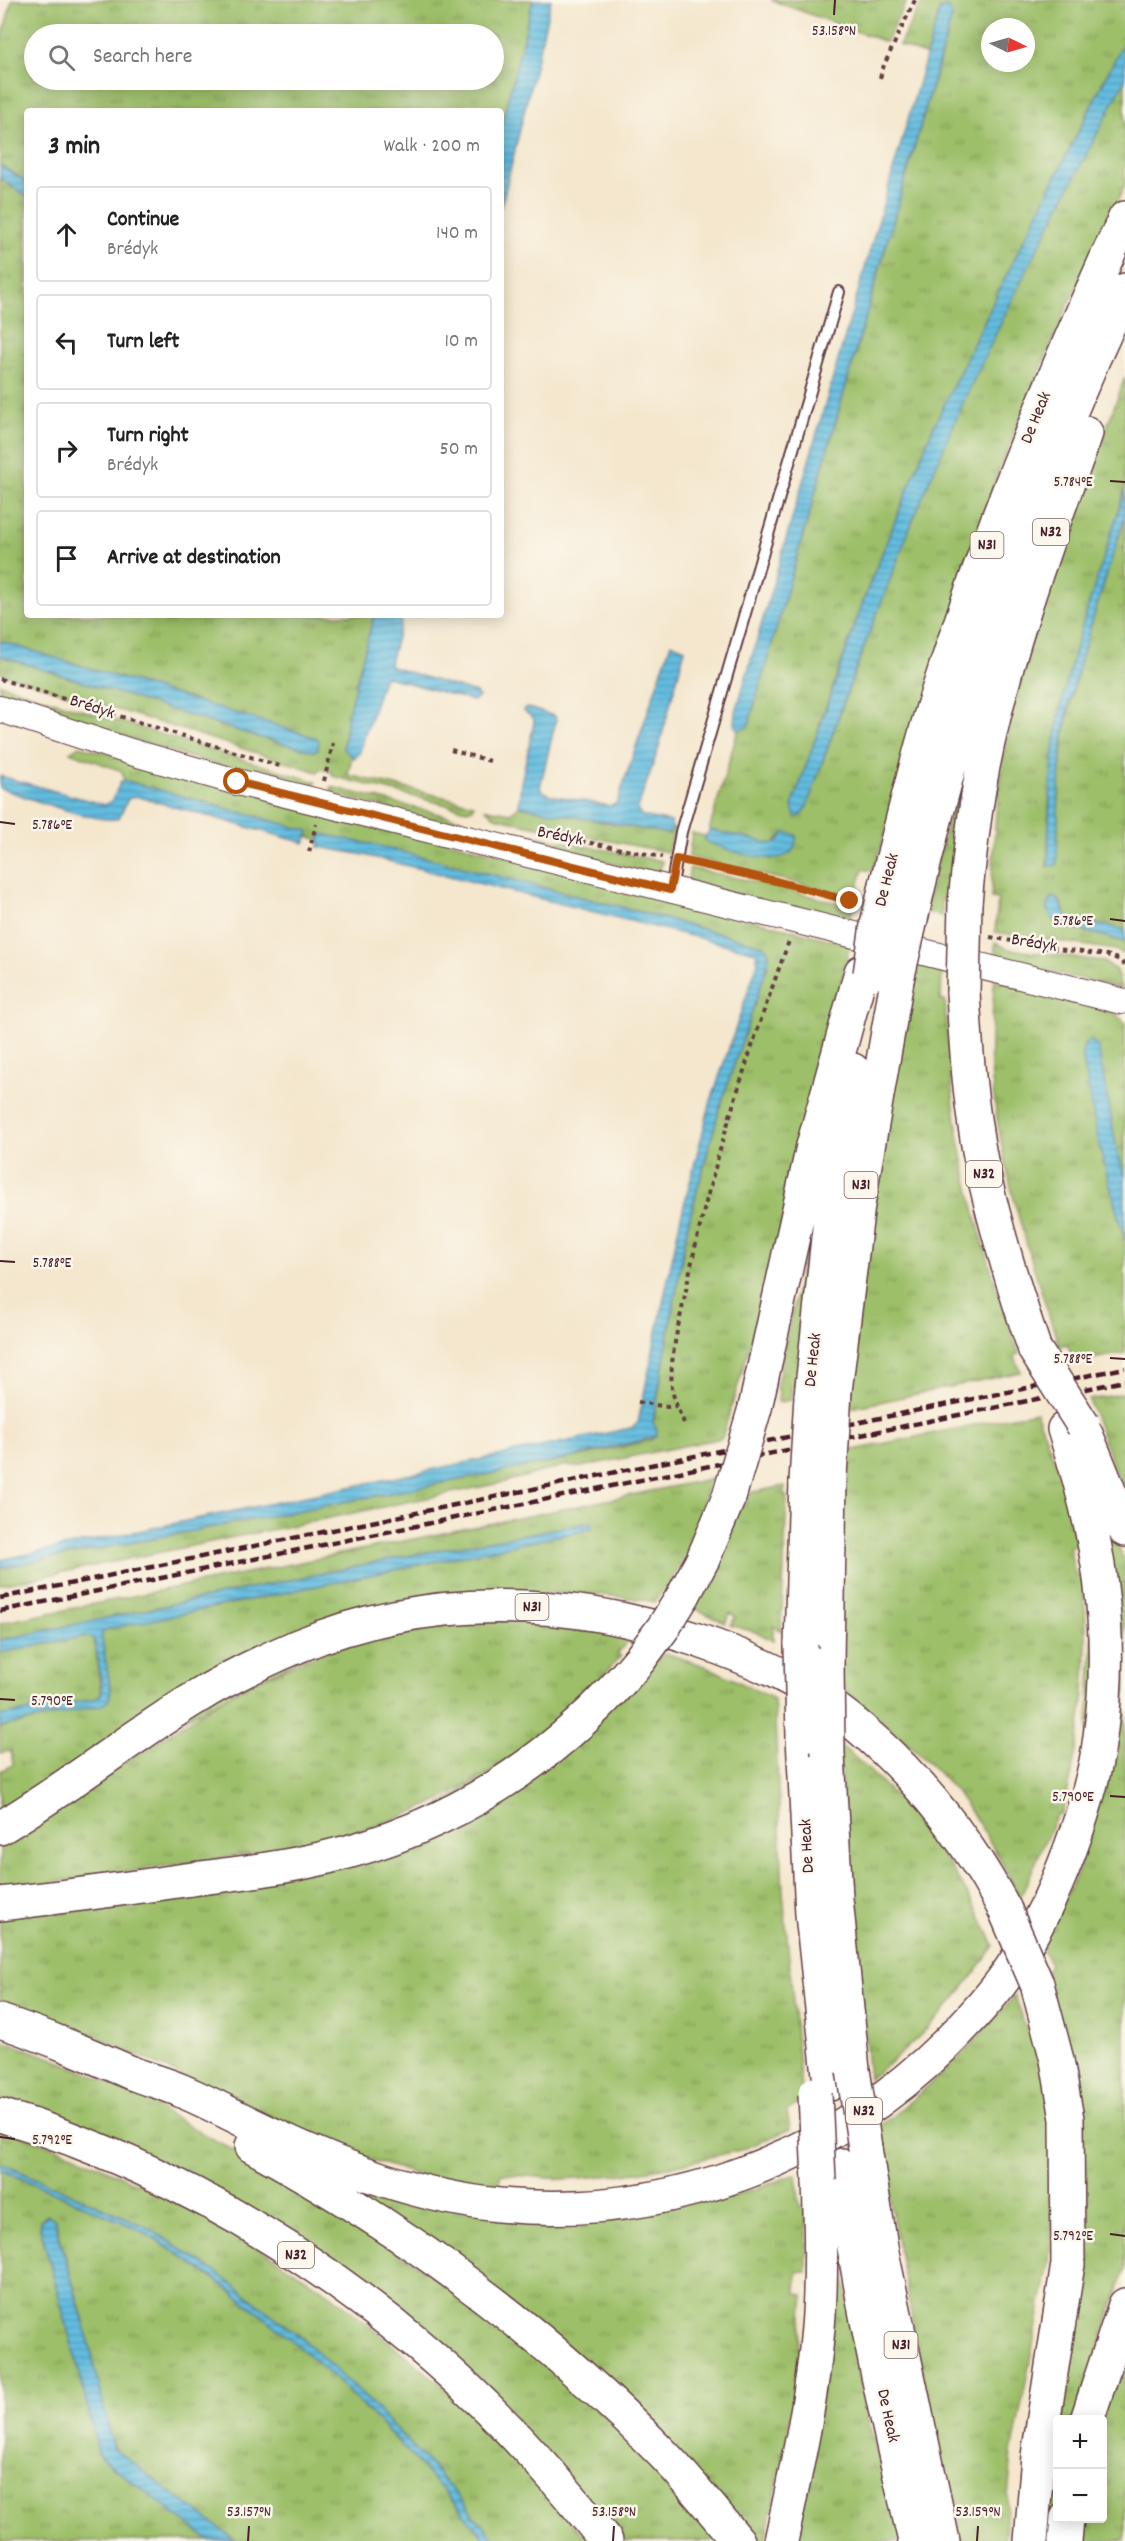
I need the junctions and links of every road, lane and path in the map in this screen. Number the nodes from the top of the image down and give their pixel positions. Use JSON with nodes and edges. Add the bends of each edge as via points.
{"nodes":[{"id":1,"x":915,"y":0,"type":"edge"},
{"id":2,"x":880,"y":78,"type":"dead end"},
{"id":3,"x":1125,"y":218,"type":"edge"},
{"id":4,"x":1125,"y":290,"type":"edge"},
{"id":5,"x":839,"y":292,"type":"dead end"},
{"id":6,"x":1125,"y":334,"type":"edge"},
{"id":7,"x":0,"y":679,"type":"edge"},
{"id":8,"x":0,"y":709,"type":"edge"},
{"id":9,"x":333,"y":743,"type":"dead end"},
{"id":10,"x":451,"y":750,"type":"dead end"},
{"id":11,"x":493,"y":762,"type":"dead end"},
{"id":12,"x":291,"y":769,"type":"dead end"},
{"id":13,"x":326,"y":771,"type":"dead end"},
{"id":14,"x":313,"y":776,"type":"dead end"},
{"id":15,"x":334,"y":783,"type":"dead end"},
{"id":16,"x":318,"y":814,"type":"dead end"},
{"id":17,"x":575,"y":840,"type":"dead end"},
{"id":18,"x":309,"y":852,"type":"dead end"},
{"id":19,"x":676,"y":859,"type":"junction"},
{"id":20,"x":670,"y":890,"type":"junction"},
{"id":21,"x":875,"y":905,"type":"junction"},
{"id":22,"x":797,"y":921,"type":"junction"},
{"id":23,"x":987,"y":936,"type":"dead end"},
{"id":24,"x":1125,"y":966,"type":"edge"},
{"id":25,"x":876,"y":975,"type":"junction"},
{"id":26,"x":1124,"y":1003,"type":"edge"},
{"id":27,"x":640,"y":1402,"type":"dead end"},
{"id":28,"x":676,"y":1406,"type":"junction"},
{"id":29,"x":684,"y":1423,"type":"dead end"},
{"id":30,"x":1073,"y":1427,"type":"junction"},
{"id":31,"x":1125,"y":1530,"type":"edge"},
{"id":32,"x":815,"y":1746,"type":"junction"},
{"id":33,"x":0,"y":1828,"type":"edge"},
{"id":34,"x":0,"y":1904,"type":"edge"},
{"id":35,"x":0,"y":2021,"type":"edge"},
{"id":36,"x":139,"y":2076,"type":"junction"},
{"id":37,"x":833,"y":2082,"type":"junction"},
{"id":38,"x":0,"y":2115,"type":"edge"},
{"id":39,"x":842,"y":2165,"type":"junction"},
{"id":40,"x":1067,"y":2214,"type":"junction"},
{"id":41,"x":1125,"y":2305,"type":"edge"},
{"id":42,"x":1089,"y":2415,"type":"edge"},
{"id":43,"x":1067,"y":2523,"type":"edge"},
{"id":44,"x":606,"y":2541,"type":"edge"},
{"id":45,"x":738,"y":2541,"type":"edge"},
{"id":46,"x":781,"y":2541,"type":"edge"},
{"id":47,"x":915,"y":2541,"type":"edge"},
{"id":48,"x":943,"y":2541,"type":"edge"},
{"id":49,"x":1017,"y":2541,"type":"edge"},
{"id":50,"x":1031,"y":2541,"type":"edge"},
{"id":51,"x":1065,"y":2541,"type":"edge"}],
"edges":[{"from":1,"to":2,"type":"path"},
{"from":3,"to":21,"type":"highway","name":"De Heak","number":"N31","via":[[1043,401],[973,585]]},
{"from":4,"to":25,"type":"highway","name":"De Heak","number":"N31","bridge":true,"via":[[1071,411],[1006,582],[959,730],[918,893]]},
{"from":5,"to":19,"type":"lane"},
{"from":6,"to":30,"type":"highway","number":"N32","bridge":true,"via":[[1072,472],[1009,661],[982,771],[965,903],[963,993],[970,1088],[981,1160],[999,1237],[1035,1350]]},
{"from":7,"to":12,"type":"path","name":"Brédyk"},
{"from":8,"to":20,"type":"street","name":"Brédyk","via":[[237,782]]},
{"from":9,"to":13,"type":"path"},
{"from":10,"to":11,"type":"path"},
{"from":14,"to":15,"type":"path"},
{"from":16,"to":18,"type":"path"},
{"from":17,"to":19,"type":"path","name":"Brédyk"},
{"from":19,"to":20,"type":"lane"},
{"from":19,"to":21,"type":"path","name":"Brédyk"},
{"from":20,"to":22,"type":"street","name":"Brédyk"},
{"from":21,"to":25,"type":"highway","number":"N31","bridge":true},
{"from":22,"to":26,"type":"street","name":"Brédyk"},
{"from":22,"to":28,"type":"path","via":[[739,1084],[704,1204],[675,1349],[672,1387]]},
{"from":23,"to":24,"type":"path","name":"Brédyk","via":[[1107,955]]},
{"from":25,"to":32,"type":"highway","name":"De Heak","number":"N31","bridge":true,"via":[[859,1195],[823,1394],[814,1653]]},
{"from":25,"to":34,"type":"highway","number":"N31","bridge":true,"via":[[813,1146],[755,1408],[729,1497],[703,1559],[663,1628],[595,1710],[537,1760],[484,1795],[407,1832],[356,1850],[294,1864]]},
{"from":27,"to":28,"type":"path"},
{"from":28,"to":29,"type":"path"},
{"from":30,"to":31,"type":"highway","number":"N32"},
{"from":30,"to":36,"type":"highway","number":"N32","via":[[1095,1539],[1107,1659],[1100,1742],[1082,1817],[1048,1902],[1020,1955],[961,2029],[904,2083],[871,2107],[823,2138],[734,2178],[639,2201],[540,2207],[459,2199],[375,2177],[285,2141],[181,2090]]},
{"from":32,"to":37,"type":"highway","name":"De Heak","number":"N31","via":[[836,1898]]},
{"from":32,"to":37,"type":"highway","name":"De Heak","number":"N31","via":[[812,1914]]},
{"from":33,"to":40,"type":"highway","number":"N31","bridge":true,"via":[[196,1697],[301,1645],[373,1622],[415,1613],[488,1606],[565,1609],[640,1622],[688,1637],[801,1686],[858,1729],[916,1782],[978,1860],[1038,1984],[1053,2041],[1068,2136]]},
{"from":35,"to":36,"type":"highway","number":"N32"},
{"from":36,"to":45,"type":"highway","number":"N32","via":[[176,2105],[324,2188],[458,2276],[603,2396],[665,2457]]},
{"from":37,"to":39,"type":"highway","name":"De Heak","number":"N31","bridge":true},
{"from":37,"to":39,"type":"highway","number":"N31","bridge":true},
{"from":38,"to":44,"type":"highway","number":"N32","via":[[81,2144],[181,2188],[338,2283],[412,2340],[482,2402],[546,2467]]},
{"from":39,"to":46,"type":"highway","number":"N31","via":[[820,2293],[802,2443]]},
{"from":39,"to":47,"type":"highway","name":"De Heak","number":"N31","via":[[864,2305]]},
{"from":39,"to":48,"type":"highway","name":"De Heak","number":"N31","via":[[882,2253]]},
{"from":40,"to":49,"type":"highway","number":"N31","via":[[1031,2421]]},
{"from":40,"to":50,"type":"highway","number":"N31","via":[[1068,2264],[1039,2445]]},
{"from":41,"to":42,"type":"highway"},
{"from":43,"to":51,"type":"highway"}]}
